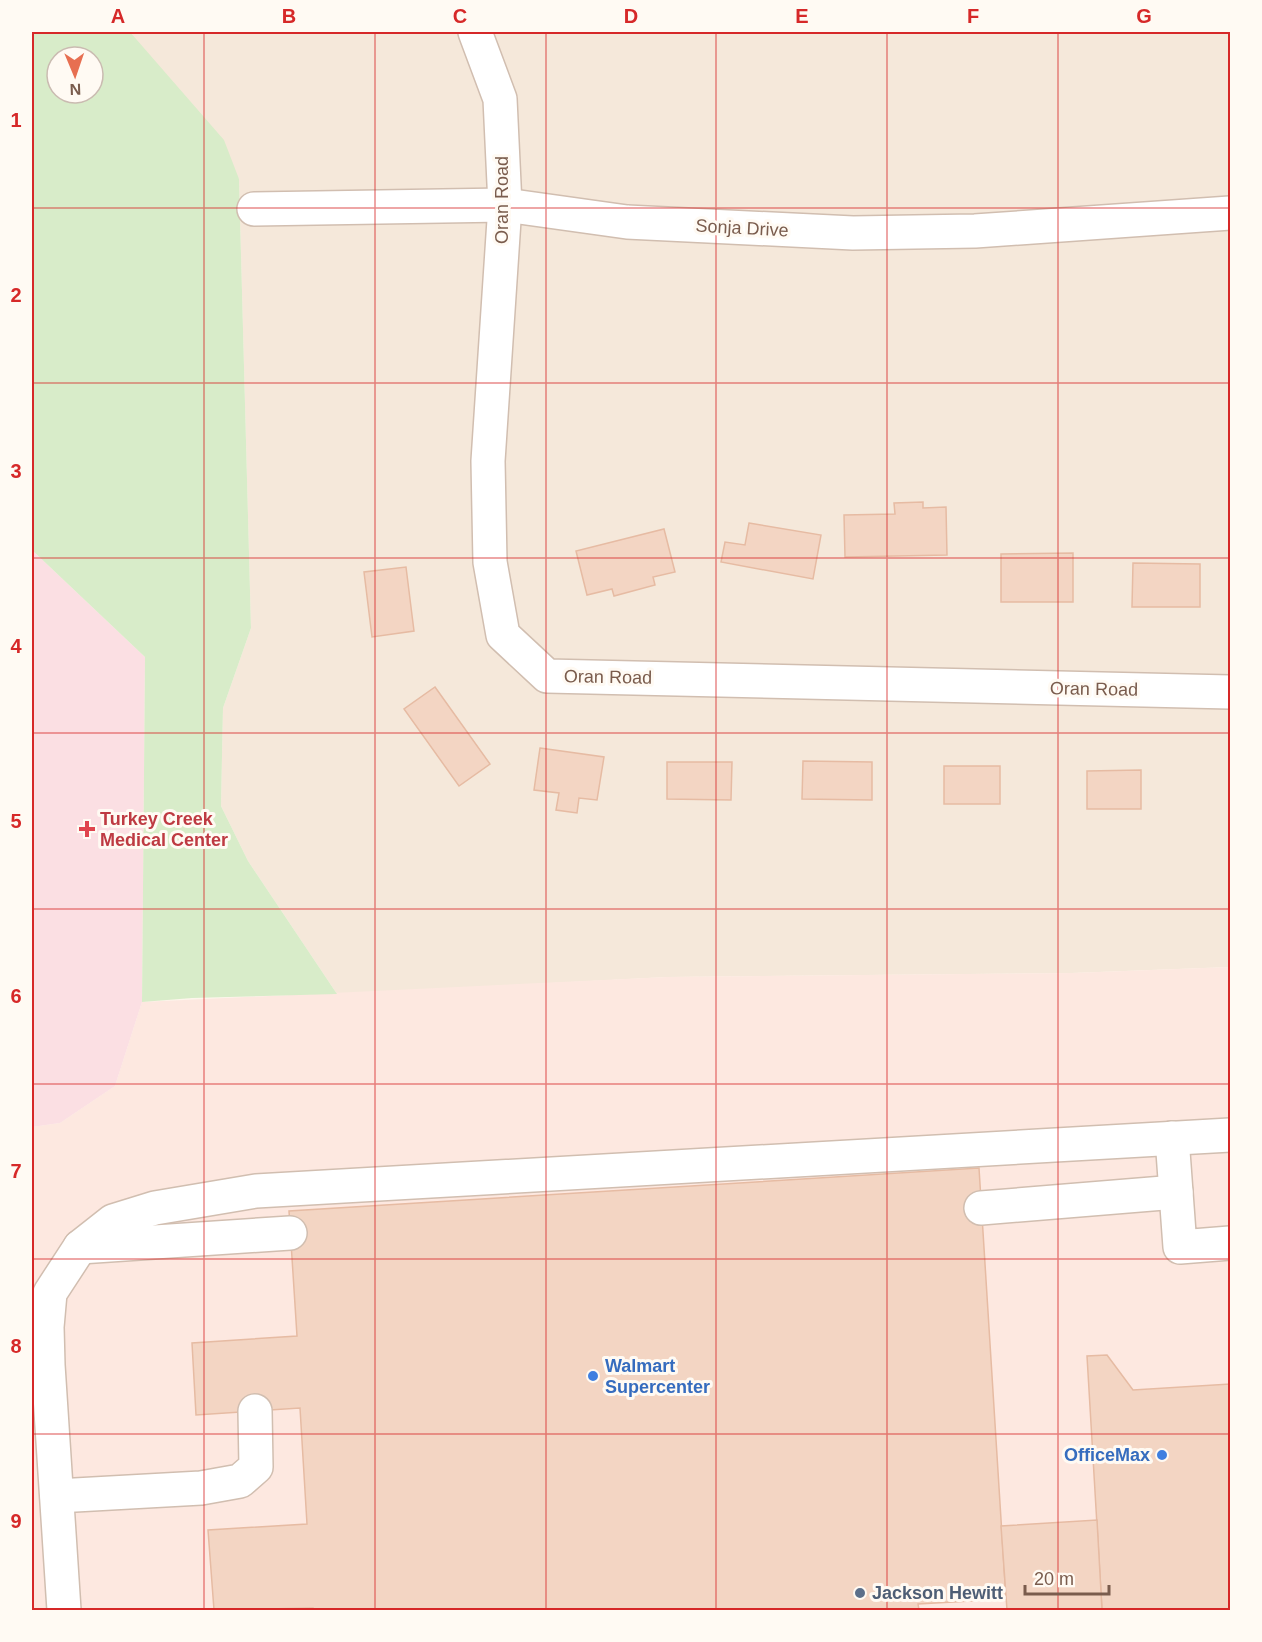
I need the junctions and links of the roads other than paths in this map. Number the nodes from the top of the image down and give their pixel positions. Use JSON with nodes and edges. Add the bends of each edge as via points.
{"nodes":[{"id":1,"x":475,"y":32,"type":"edge"},
{"id":2,"x":505,"y":205,"type":"junction"},
{"id":3,"x":254,"y":209,"type":"dead end"},
{"id":4,"x":1230,"y":213,"type":"edge"},
{"id":5,"x":1230,"y":692,"type":"edge"},
{"id":6,"x":1230,"y":1135,"type":"edge"},
{"id":7,"x":1172,"y":1138,"type":"junction"},
{"id":8,"x":1176,"y":1192,"type":"junction"},
{"id":9,"x":981,"y":1208,"type":"dead end"},
{"id":10,"x":290,"y":1233,"type":"dead end"},
{"id":11,"x":1230,"y":1243,"type":"edge"},
{"id":12,"x":80,"y":1247,"type":"junction"},
{"id":13,"x":39,"y":1328,"type":"edge"},
{"id":14,"x":255,"y":1411,"type":"dead end"},
{"id":15,"x":57,"y":1496,"type":"junction"},
{"id":16,"x":64,"y":1611,"type":"edge"}],
"edges":[{"from":1,"to":2,"type":"street","name":"Oran Road","via":[[500,99]]},
{"from":2,"to":3,"type":"street","name":"Sonja Drive"},
{"from":2,"to":4,"type":"street","name":"Sonja Drive","via":[[627,222],[853,233],[975,231]]},
{"from":2,"to":5,"type":"street","name":"Oran Road","via":[[488,461],[490,562],[503,635],[547,675]]},
{"from":6,"to":7,"type":"street"},
{"from":7,"to":8,"type":"street"},
{"from":7,"to":12,"type":"street","via":[[256,1191],[155,1208],[113,1221]]},
{"from":8,"to":9,"type":"street"},
{"from":8,"to":11,"type":"street","via":[[1180,1246]]},
{"from":10,"to":12,"type":"street"},
{"from":12,"to":13,"type":"street","via":[[50,1293]]},
{"from":13,"to":15,"type":"street"},
{"from":14,"to":15,"type":"street","via":[[256,1467],[240,1481],[201,1488]]},
{"from":15,"to":16,"type":"street"}]}
